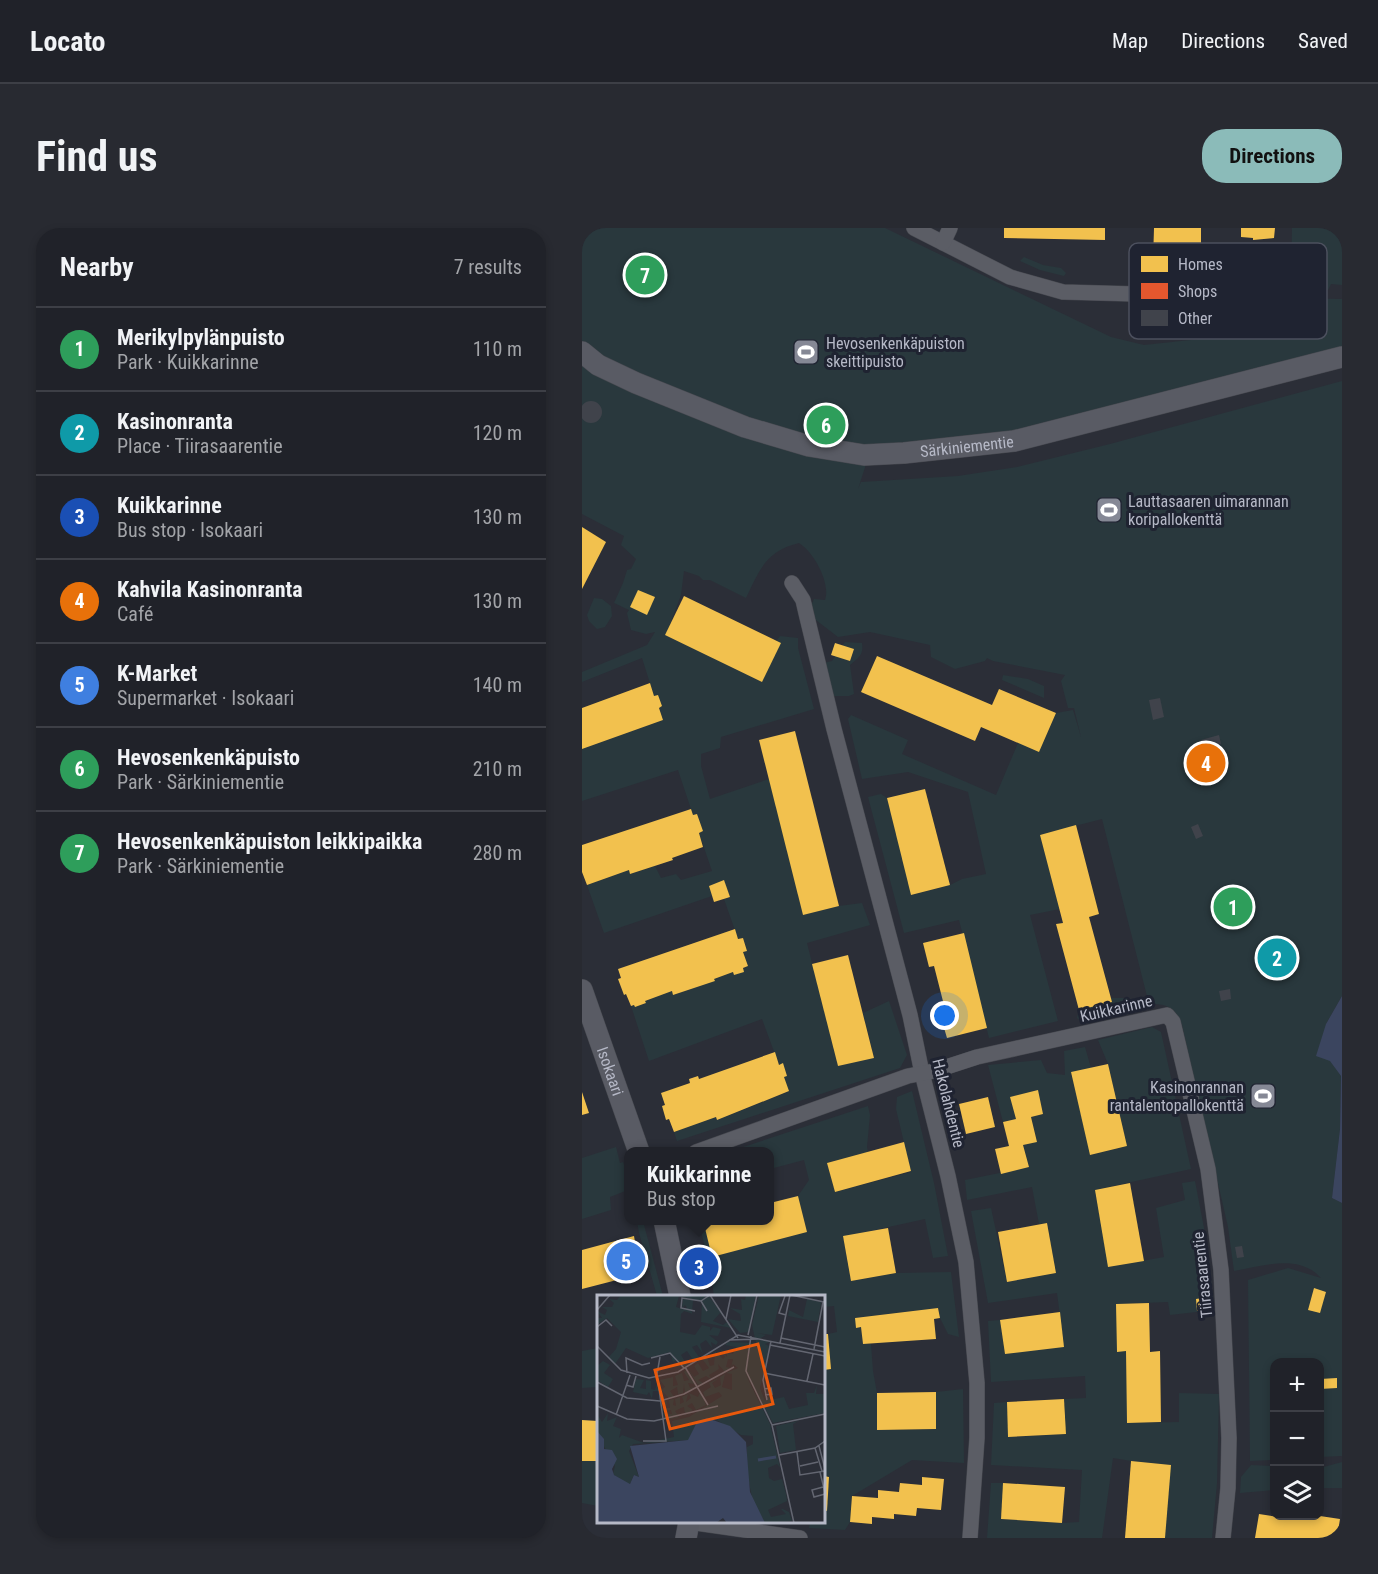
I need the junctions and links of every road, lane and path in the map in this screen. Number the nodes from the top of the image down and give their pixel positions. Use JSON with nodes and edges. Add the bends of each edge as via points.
{"nodes":[{"id":1,"x":914,"y":228,"type":"edge"},
{"id":2,"x":950,"y":228,"type":"edge"},
{"id":3,"x":943,"y":243,"type":"junction"},
{"id":4,"x":1129,"y":294,"type":"edge"},
{"id":5,"x":1342,"y":357,"type":"edge"},
{"id":6,"x":587,"y":360,"type":"edge"},
{"id":7,"x":792,"y":583,"type":"dead end"},
{"id":8,"x":582,"y":990,"type":"edge"},
{"id":9,"x":1167,"y":1015,"type":"joint"},
{"id":10,"x":922,"y":1073,"type":"junction"},
{"id":11,"x":637,"y":1147,"type":"edge"},
{"id":12,"x":710,"y":1147,"type":"edge"},
{"id":13,"x":665,"y":1225,"type":"edge"},
{"id":14,"x":680,"y":1295,"type":"edge"},
{"id":15,"x":688,"y":1527,"type":"edge"},
{"id":16,"x":800,"y":1538,"type":"edge"},
{"id":17,"x":970,"y":1538,"type":"edge"},
{"id":18,"x":1223,"y":1538,"type":"edge"}],
"edges":[{"from":1,"to":3,"type":"street"},
{"from":2,"to":3,"type":"street"},
{"from":3,"to":4,"type":"street","via":[[1010,277],[1063,292]]},
{"from":5,"to":6,"type":"street","name":"Särkiniementie","via":[[1014,441],[864,455],[809,446],[746,427]]},
{"from":7,"to":10,"type":"street","name":"Hakolahdentie","via":[[806,613]]},
{"from":8,"to":11,"type":"street","name":"Isokaari"},
{"from":9,"to":10,"type":"street","name":"Kuikkarinne"},
{"from":9,"to":18,"type":"street","name":"Tiirasaarentie","via":[[1173,1022],[1208,1169],[1221,1270],[1229,1438]]},
{"from":10,"to":12,"type":"street","name":"Kuikkarinne"},
{"from":10,"to":17,"type":"street","name":"Hakolahdentie","via":[[966,1263],[977,1383]]},
{"from":13,"to":14,"type":"street"},
{"from":15,"to":16,"type":"street"}]}
